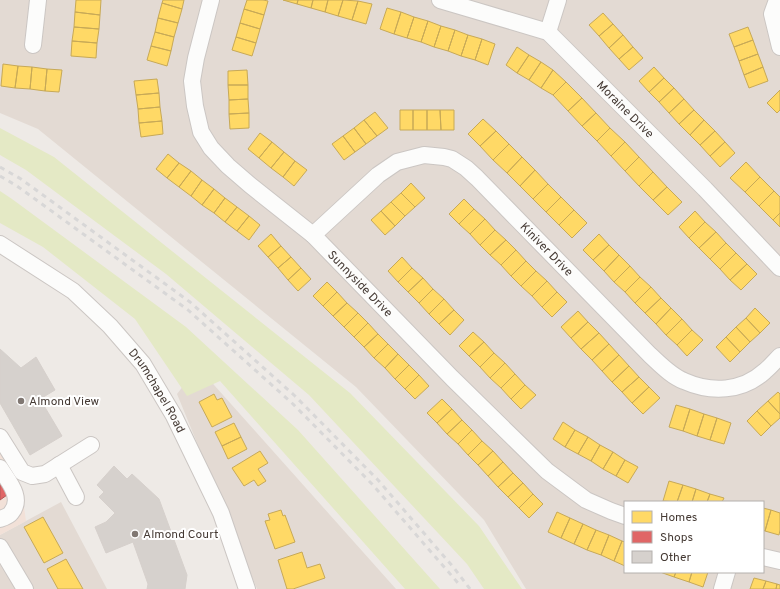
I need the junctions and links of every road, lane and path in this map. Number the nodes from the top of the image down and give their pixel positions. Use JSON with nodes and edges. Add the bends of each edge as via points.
{"nodes":[{"id":1,"x":38,"y":0,"type":"edge"},
{"id":2,"x":211,"y":0,"type":"edge"},
{"id":3,"x":440,"y":0,"type":"edge"},
{"id":4,"x":558,"y":0,"type":"edge"},
{"id":5,"x":776,"y":0,"type":"edge"},
{"id":6,"x":548,"y":32,"type":"junction"},
{"id":7,"x":33,"y":45,"type":"dead end"},
{"id":8,"x":780,"y":47,"type":"edge"},
{"id":9,"x":313,"y":235,"type":"junction"},
{"id":10,"x":0,"y":244,"type":"edge"},
{"id":11,"x":780,"y":268,"type":"edge"},
{"id":12,"x":780,"y":356,"type":"edge"},
{"id":13,"x":0,"y":437,"type":"edge"},
{"id":14,"x":91,"y":445,"type":"dead end"},
{"id":15,"x":59,"y":465,"type":"junction"},
{"id":16,"x":0,"y":468,"type":"edge"},
{"id":17,"x":76,"y":497,"type":"dead end"},
{"id":18,"x":624,"y":516,"type":"edge"},
{"id":19,"x":0,"y":519,"type":"edge"},
{"id":20,"x":0,"y":547,"type":"edge"},
{"id":21,"x":764,"y":557,"type":"edge"},
{"id":22,"x":780,"y":562,"type":"edge"},
{"id":23,"x":727,"y":573,"type":"edge"},
{"id":24,"x":24,"y":589,"type":"edge"},
{"id":25,"x":247,"y":589,"type":"edge"},
{"id":26,"x":722,"y":589,"type":"edge"}],
"edges":[{"from":1,"to":7,"type":"street"},
{"from":2,"to":9,"type":"street","name":"Sunnyside Drive","via":[[192,81],[194,106],[201,132],[211,148],[228,166]]},
{"from":3,"to":6,"type":"street","name":"Moraine Drive"},
{"from":4,"to":6,"type":"street"},
{"from":5,"to":8,"type":"street","via":[[772,14]]},
{"from":6,"to":11,"type":"street","name":"Moraine Drive"},
{"from":9,"to":12,"type":"street","name":"Kiniver Drive","via":[[396,162],[424,155],[452,159],[477,178],[650,355],[683,381],[707,389],[732,388],[764,372]]},
{"from":9,"to":18,"type":"street","name":"Sunnyside Drive","via":[[547,471],[586,500]]},
{"from":10,"to":25,"type":"street","name":"Drumchapel Road","via":[[73,291],[110,326],[143,364],[174,416],[221,514]]},
{"from":13,"to":15,"type":"street","via":[[22,472],[32,476],[45,474]]},
{"from":14,"to":15,"type":"street"},
{"from":15,"to":17,"type":"street"},
{"from":16,"to":19,"type":"street","via":[[15,493],[17,503],[11,514]]},
{"from":20,"to":24,"type":"street"},
{"from":21,"to":22,"type":"street"},
{"from":23,"to":26,"type":"street"}]}
